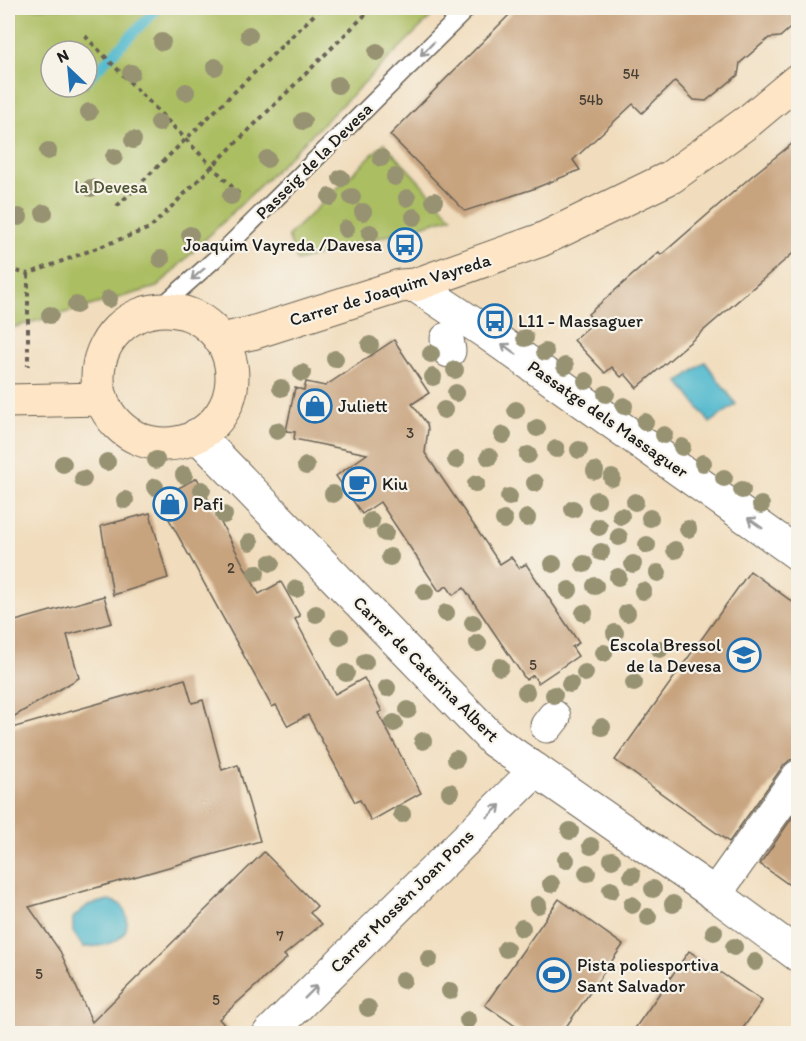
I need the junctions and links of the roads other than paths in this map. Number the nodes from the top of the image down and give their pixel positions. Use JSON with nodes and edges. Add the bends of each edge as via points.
{"nodes":[{"id":1,"x":468,"y":8,"type":"edge"},
{"id":2,"x":798,"y":80,"type":"edge"},
{"id":3,"x":416,"y":285,"type":"junction"},
{"id":4,"x":156,"y":310,"type":"junction"},
{"id":5,"x":221,"y":340,"type":"junction"},
{"id":6,"x":102,"y":399,"type":"junction"},
{"id":7,"x":8,"y":401,"type":"edge"},
{"id":8,"x":197,"y":435,"type":"junction"},
{"id":9,"x":798,"y":554,"type":"edge"},
{"id":10,"x":536,"y":770,"type":"junction"},
{"id":11,"x":798,"y":777,"type":"edge"},
{"id":12,"x":716,"y":894,"type":"junction"},
{"id":13,"x":798,"y":954,"type":"edge"},
{"id":14,"x":269,"y":1034,"type":"edge"}],
"edges":[{"from":1,"to":4,"type":"lane","name":"Passeig de la Devesa","one_way":true,"via":[[215,259]]},
{"from":2,"to":3,"type":"street","name":"Carrer de Joaquim Vayreda","via":[[671,177],[541,240]]},
{"from":3,"to":5,"type":"street","name":"Carrer de Joaquim Vayreda","via":[[400,286]]},
{"from":9,"to":3,"type":"street","name":"Passatge dels Massaguer","one_way":true},
{"from":4,"to":5,"type":"street","via":[[184,312],[203,321]]},
{"from":4,"to":6,"type":"street","via":[[122,324],[110,338],[97,375]]},
{"from":5,"to":8,"type":"street","via":[[232,371],[230,393],[219,416]]},
{"from":6,"to":7,"type":"street"},
{"from":6,"to":8,"type":"street","via":[[123,429],[148,441],[164,444]]},
{"from":8,"to":10,"type":"street","name":"Carrer de Caterina Albert","via":[[494,741]]},
{"from":10,"to":12,"type":"street","name":"Carrer de Caterina Albert"},
{"from":14,"to":10,"type":"street","name":"Carrer Mossèn Joan Pons","one_way":true},
{"from":11,"to":12,"type":"street"},
{"from":12,"to":13,"type":"street","name":"Carrer de Caterina Albert"}]}
